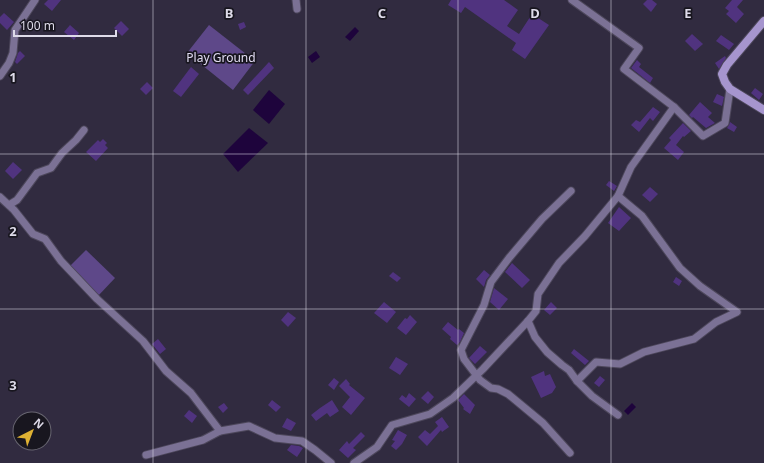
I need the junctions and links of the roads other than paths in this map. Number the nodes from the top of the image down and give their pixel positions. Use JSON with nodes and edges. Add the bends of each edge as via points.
{"nodes":[{"id":1,"x":35,"y":0,"type":"edge"},
{"id":2,"x":296,"y":0,"type":"edge"},
{"id":3,"x":572,"y":0,"type":"edge"},
{"id":4,"x":297,"y":9,"type":"dead end"},
{"id":5,"x":764,"y":21,"type":"edge"},
{"id":6,"x":0,"y":76,"type":"edge"},
{"id":7,"x":730,"y":89,"type":"junction"},
{"id":8,"x":674,"y":107,"type":"junction"},
{"id":9,"x":764,"y":110,"type":"edge"},
{"id":10,"x":84,"y":130,"type":"dead end"},
{"id":11,"x":571,"y":191,"type":"dead end"},
{"id":12,"x":618,"y":196,"type":"junction"},
{"id":13,"x":0,"y":197,"type":"edge"},
{"id":14,"x":9,"y":206,"type":"junction"},
{"id":15,"x":528,"y":321,"type":"junction"},
{"id":16,"x":477,"y":375,"type":"junction"},
{"id":17,"x":577,"y":382,"type":"junction"},
{"id":18,"x":618,"y":415,"type":"dead end"},
{"id":19,"x":220,"y":431,"type":"junction"},
{"id":20,"x":570,"y":453,"type":"dead end"},
{"id":21,"x":146,"y":456,"type":"dead end"},
{"id":22,"x":331,"y":463,"type":"edge"},
{"id":23,"x":354,"y":463,"type":"edge"}],
"edges":[{"from":1,"to":6,"type":"street","via":[[15,30],[13,53]]},
{"from":2,"to":4,"type":"street"},
{"from":3,"to":8,"type":"street","via":[[639,48],[624,69]]},
{"from":5,"to":7,"type":"main road","via":[[722,74]]},
{"from":7,"to":8,"type":"street","via":[[725,122],[703,136]]},
{"from":7,"to":9,"type":"main road"},
{"from":8,"to":12,"type":"street","via":[[631,167]]},
{"from":10,"to":14,"type":"street","via":[[50,168],[37,173],[18,200]]},
{"from":11,"to":16,"type":"street","via":[[542,219],[491,282],[484,305],[461,350],[464,359]]},
{"from":12,"to":15,"type":"street","via":[[559,263],[538,294],[536,311]]},
{"from":12,"to":17,"type":"street","via":[[642,216],[680,268],[700,286],[738,312],[716,322],[694,339],[644,352],[620,364],[596,362]]},
{"from":13,"to":14,"type":"street"},
{"from":14,"to":19,"type":"street","via":[[33,234],[45,239],[61,261],[97,299],[143,341],[166,371],[191,393]]},
{"from":15,"to":16,"type":"street"},
{"from":15,"to":17,"type":"street","via":[[534,337],[569,370]]},
{"from":16,"to":20,"type":"street","via":[[491,388],[508,394],[543,423]]},
{"from":16,"to":23,"type":"street","via":[[453,398],[430,414],[392,425],[376,447]]},
{"from":17,"to":18,"type":"street"},
{"from":19,"to":21,"type":"street","via":[[203,440]]},
{"from":19,"to":22,"type":"street","via":[[249,426],[275,438],[302,441]]}]}
